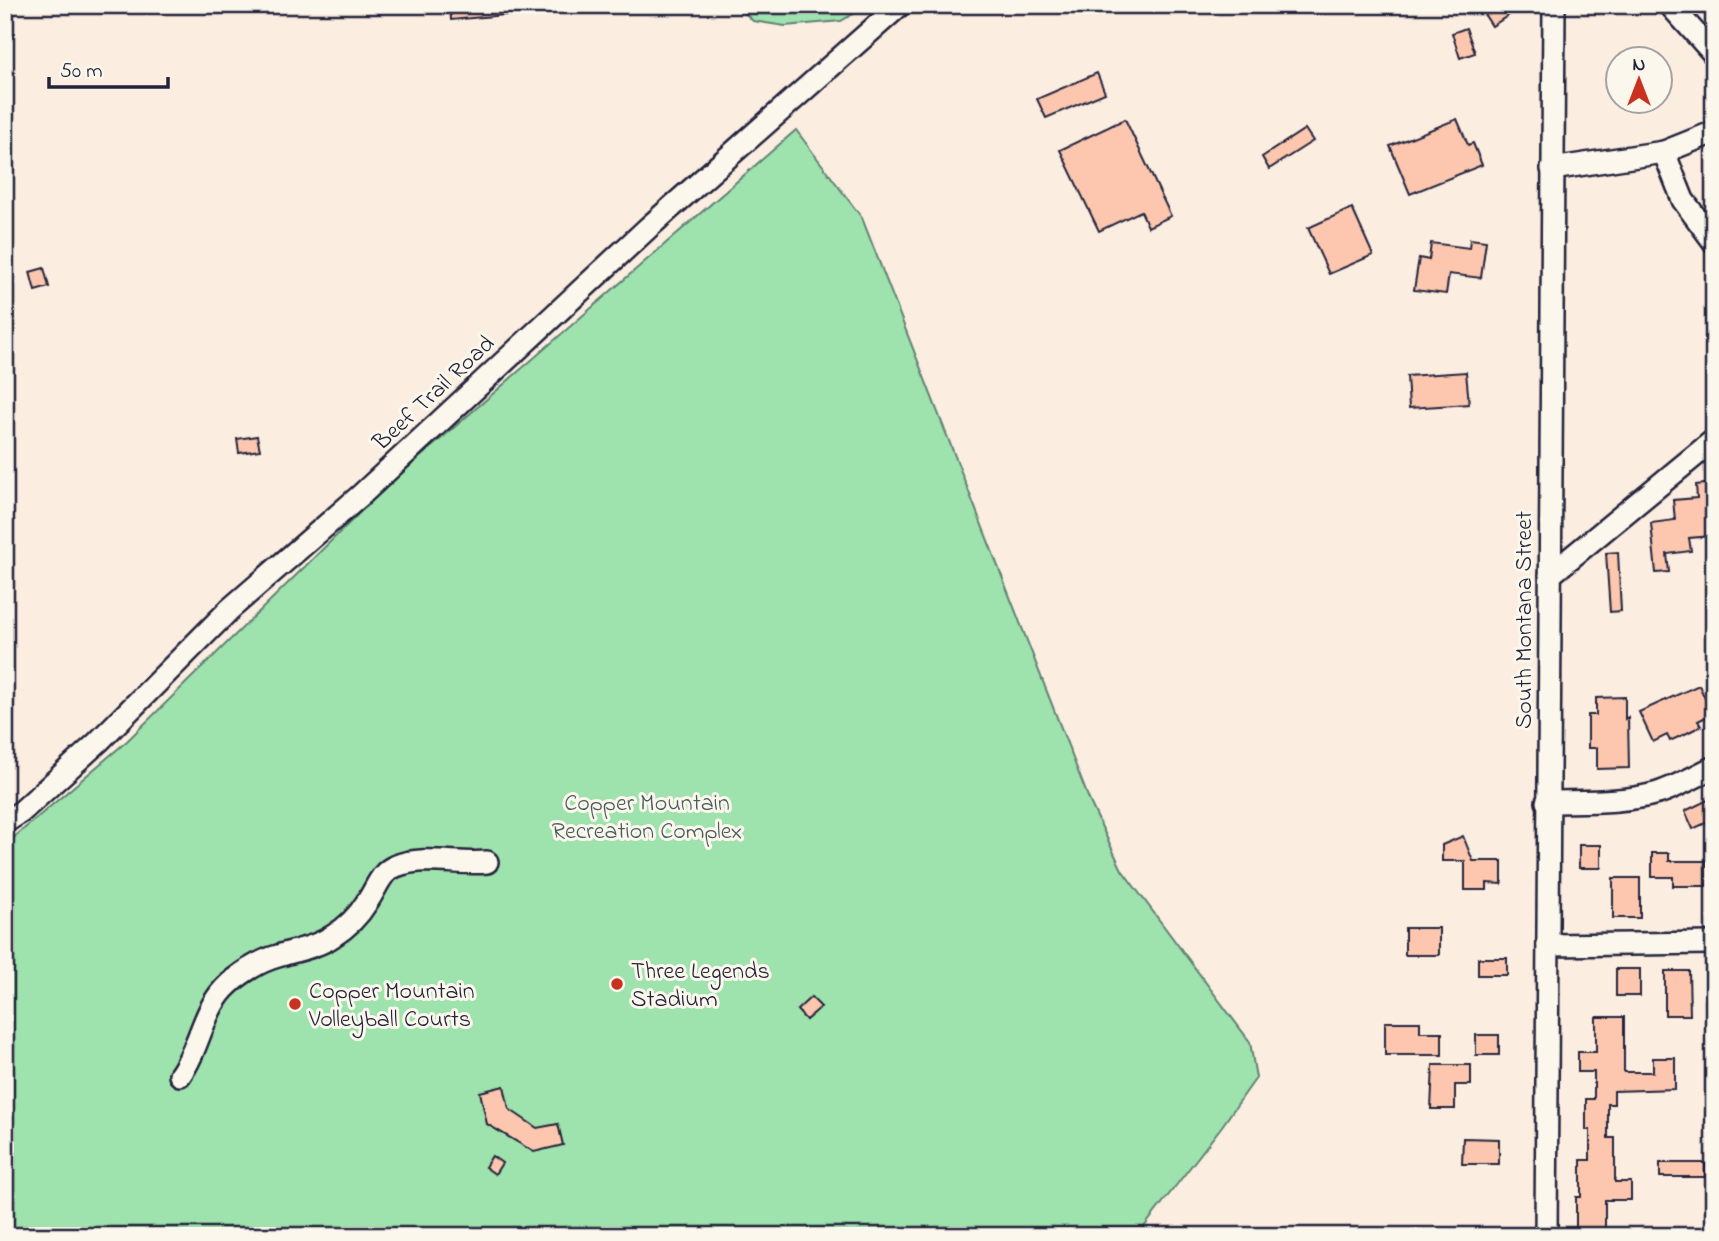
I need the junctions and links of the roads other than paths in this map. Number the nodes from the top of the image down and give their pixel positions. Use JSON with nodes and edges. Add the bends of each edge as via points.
{"nodes":[{"id":1,"x":900,"y":5,"type":"edge"},
{"id":2,"x":1554,"y":5,"type":"edge"},
{"id":3,"x":1670,"y":5,"type":"edge"},
{"id":4,"x":1714,"y":54,"type":"edge"},
{"id":5,"x":1714,"y":132,"type":"edge"},
{"id":6,"x":1664,"y":152,"type":"junction"},
{"id":7,"x":1552,"y":169,"type":"junction"},
{"id":8,"x":1714,"y":242,"type":"edge"},
{"id":9,"x":1714,"y":440,"type":"edge"},
{"id":10,"x":1550,"y":575,"type":"junction"},
{"id":11,"x":1714,"y":767,"type":"edge"},
{"id":12,"x":1547,"y":802,"type":"junction"},
{"id":13,"x":5,"y":822,"type":"edge"},
{"id":14,"x":487,"y":862,"type":"dead end"},
{"id":15,"x":1714,"y":943,"type":"edge"},
{"id":16,"x":1548,"y":944,"type":"junction"},
{"id":17,"x":180,"y":1074,"type":"dead end"},
{"id":18,"x":1546,"y":1236,"type":"edge"}],
"edges":[{"from":1,"to":13,"type":"street","name":"Beef Trail Road","via":[[230,609],[98,742],[21,813]]},
{"from":2,"to":7,"type":"street","name":"South Montana Street"},
{"from":3,"to":4,"type":"street"},
{"from":5,"to":6,"type":"street"},
{"from":6,"to":7,"type":"street"},
{"from":6,"to":8,"type":"street","via":[[1683,200]]},
{"from":7,"to":10,"type":"street","name":"South Montana Street"},
{"from":9,"to":10,"type":"street"},
{"from":10,"to":12,"type":"street","name":"South Montana Street"},
{"from":11,"to":12,"type":"street","via":[[1660,792],[1637,797]]},
{"from":12,"to":16,"type":"street","name":"South Montana Street"},
{"from":14,"to":17,"type":"street","via":[[410,862],[384,872],[366,903],[332,937],[274,956],[224,988]]},
{"from":15,"to":16,"type":"street"},
{"from":16,"to":18,"type":"street","name":"South Montana Street"}]}
